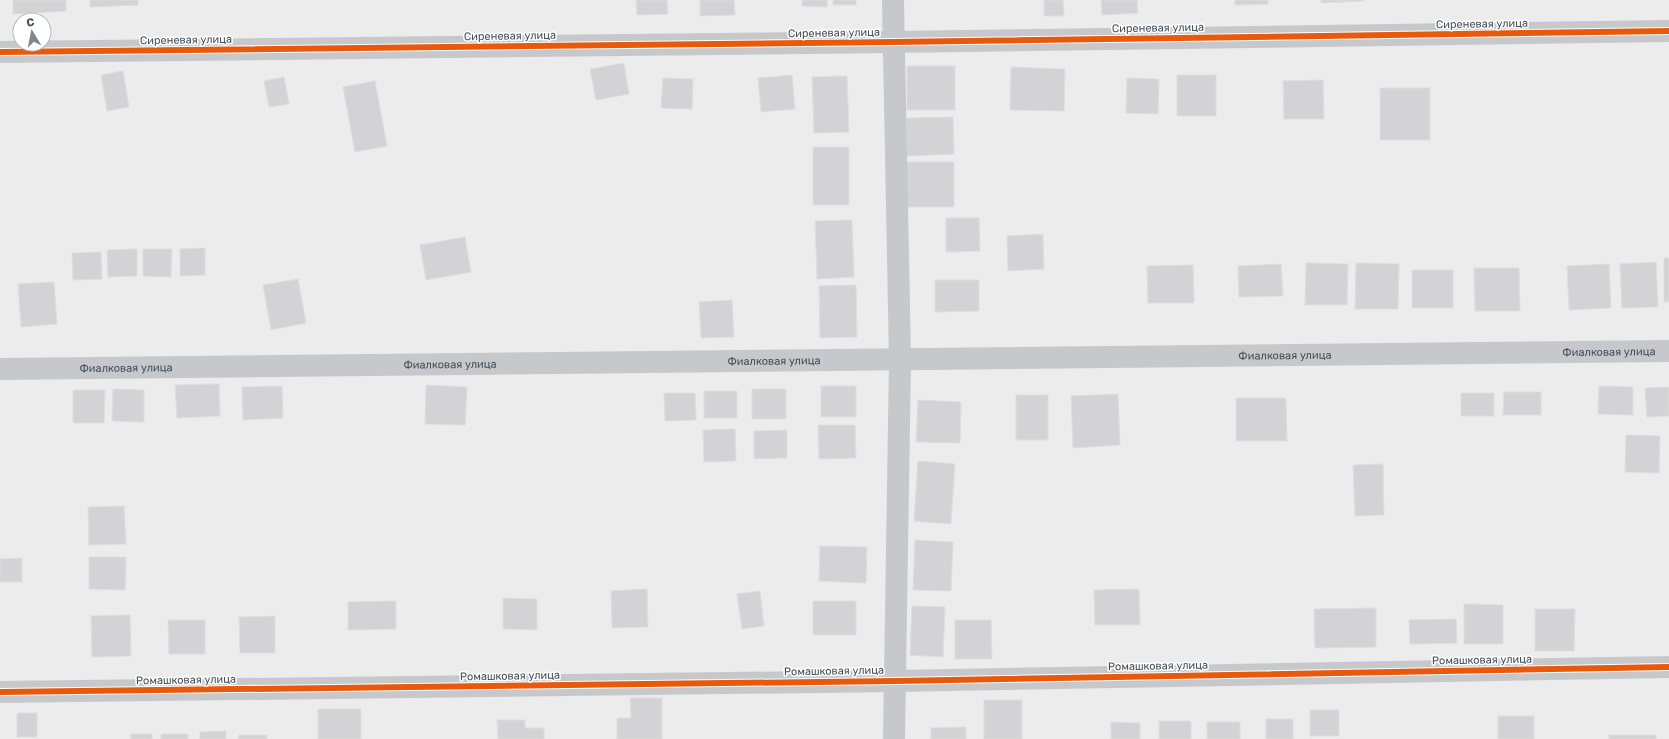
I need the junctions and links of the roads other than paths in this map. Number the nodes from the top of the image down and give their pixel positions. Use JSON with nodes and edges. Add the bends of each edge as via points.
{"nodes":[{"id":1,"x":893,"y":0,"type":"edge"},
{"id":2,"x":1669,"y":31,"type":"edge"},
{"id":3,"x":894,"y":42,"type":"junction"},
{"id":4,"x":0,"y":52,"type":"edge"},
{"id":5,"x":1669,"y":351,"type":"edge"},
{"id":6,"x":900,"y":360,"type":"junction"},
{"id":7,"x":0,"y":369,"type":"edge"},
{"id":8,"x":1669,"y":667,"type":"edge"},
{"id":9,"x":895,"y":681,"type":"junction"},
{"id":10,"x":0,"y":692,"type":"edge"},
{"id":11,"x":894,"y":739,"type":"edge"}],
"edges":[{"from":1,"to":3,"type":"street"},
{"from":2,"to":3,"type":"street","name":"Сиреневая улица"},
{"from":3,"to":4,"type":"street","name":"Сиреневая улица"},
{"from":3,"to":6,"type":"street"},
{"from":5,"to":6,"type":"street","name":"Фиалковая улица"},
{"from":6,"to":7,"type":"street","name":"Фиалковая улица"},
{"from":6,"to":9,"type":"street"},
{"from":8,"to":9,"type":"street","name":"Ромашковая улица"},
{"from":9,"to":10,"type":"street","name":"Ромашковая улица"},
{"from":9,"to":11,"type":"street"}]}
